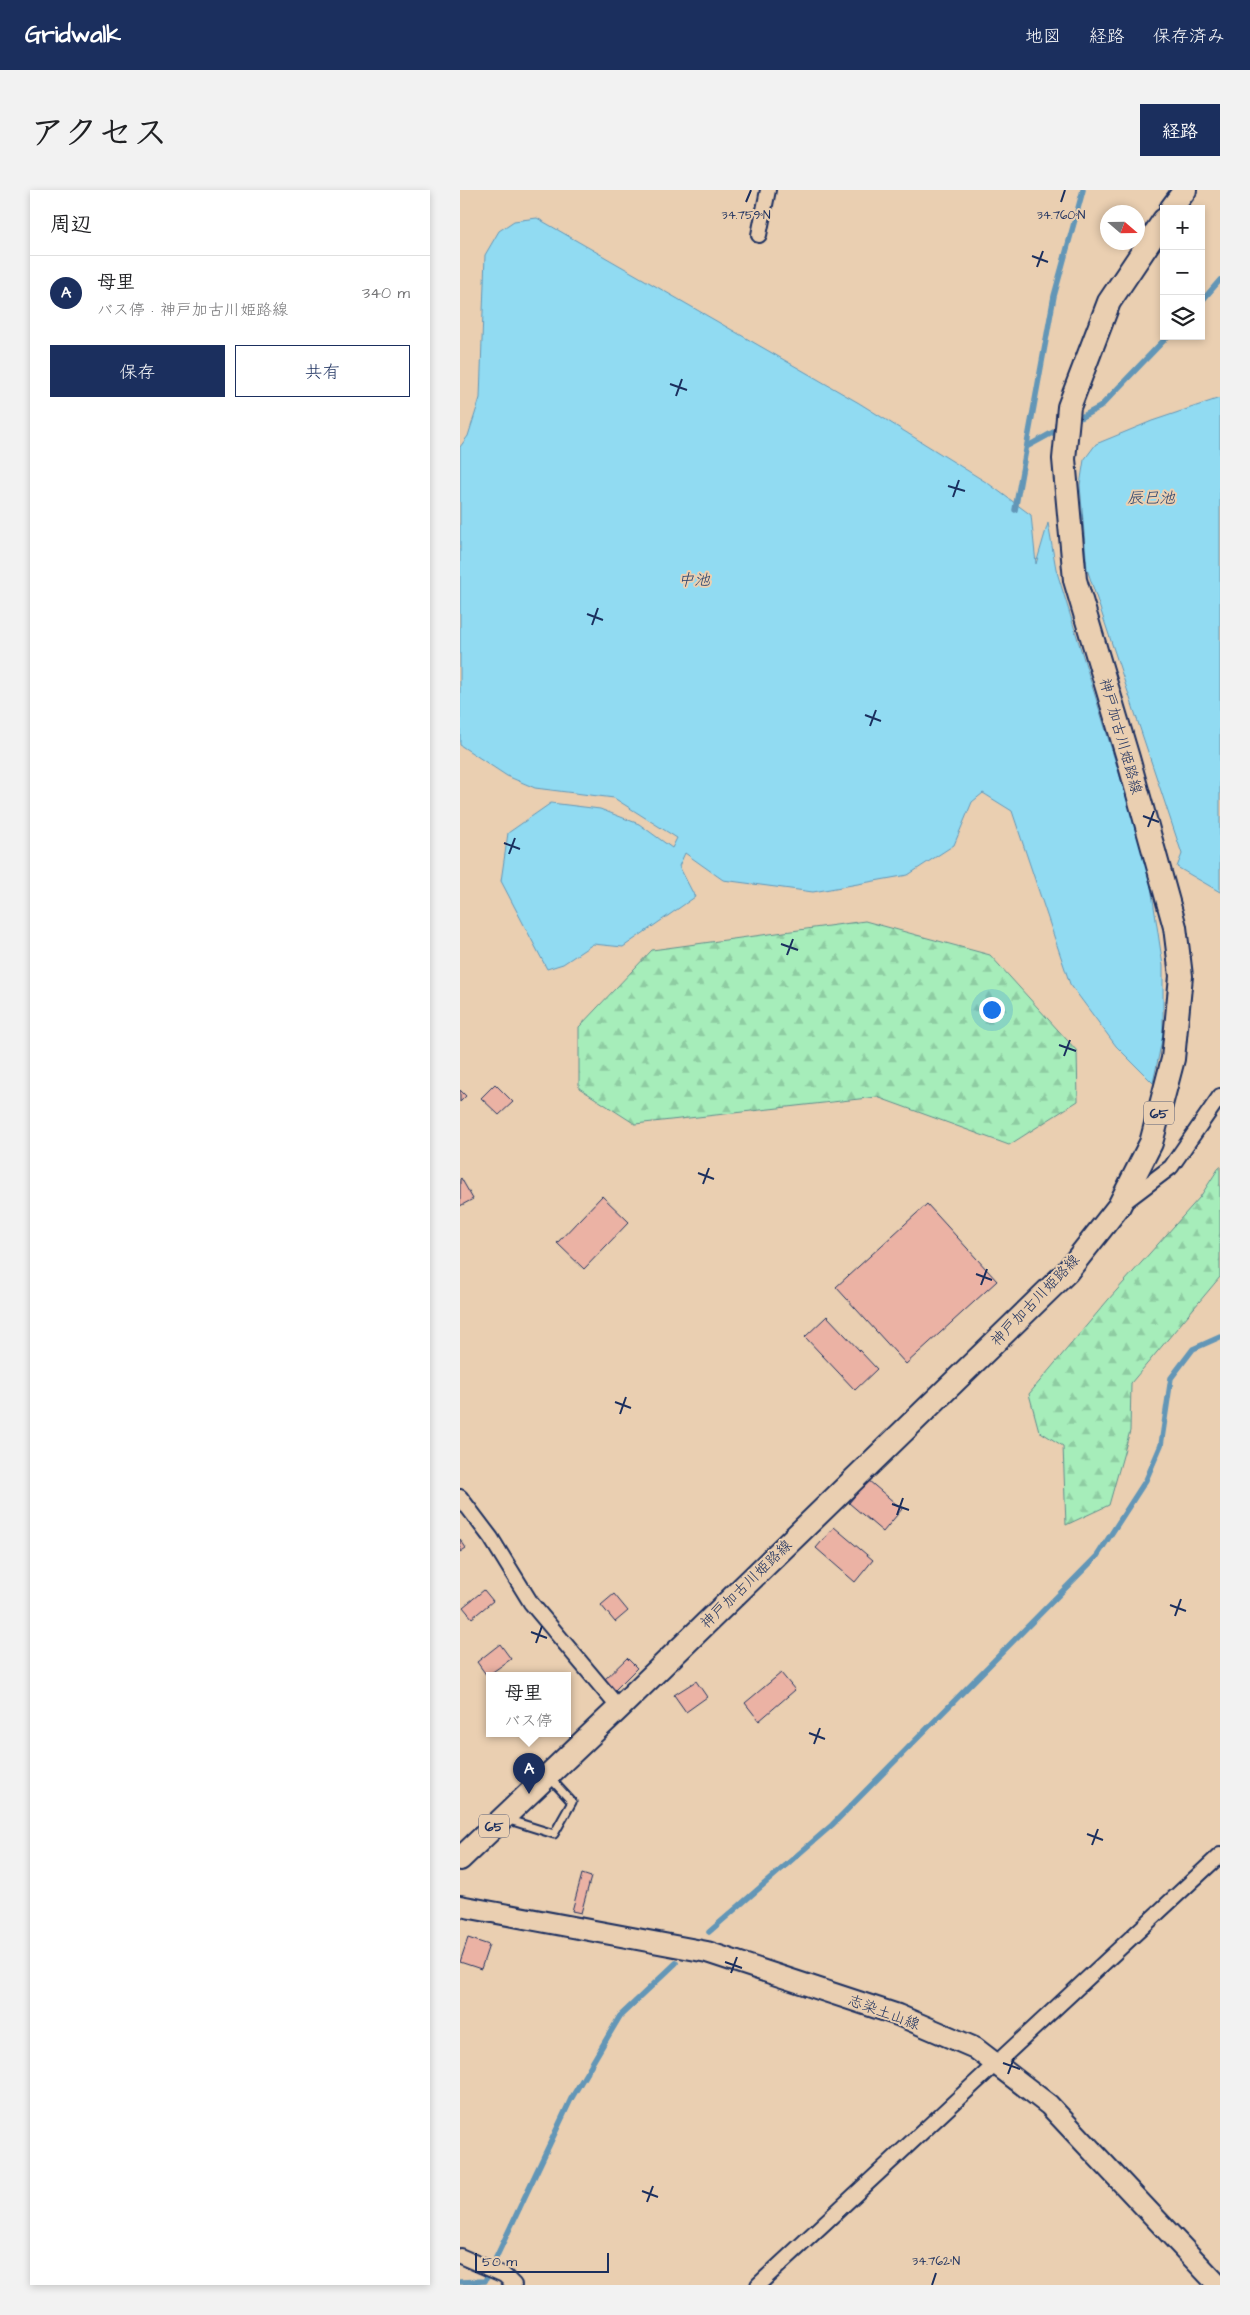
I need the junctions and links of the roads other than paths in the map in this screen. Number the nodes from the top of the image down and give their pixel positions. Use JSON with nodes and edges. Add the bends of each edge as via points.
{"nodes":[{"id":1,"x":768,"y":190,"type":"edge"},
{"id":2,"x":1185,"y":190,"type":"edge"},
{"id":3,"x":1175,"y":205,"type":"edge"},
{"id":4,"x":1160,"y":226,"type":"edge"},
{"id":5,"x":760,"y":235,"type":"dead end"},
{"id":6,"x":1220,"y":1096,"type":"edge"},
{"id":7,"x":1119,"y":1206,"type":"junction"},
{"id":8,"x":460,"y":1497,"type":"edge"},
{"id":9,"x":619,"y":1708,"type":"junction"},
{"id":10,"x":548,"y":1776,"type":"junction"},
{"id":11,"x":503,"y":1818,"type":"junction"},
{"id":12,"x":1220,"y":1854,"type":"edge"},
{"id":13,"x":460,"y":1859,"type":"edge"},
{"id":14,"x":460,"y":1906,"type":"edge"},
{"id":15,"x":996,"y":2063,"type":"junction"},
{"id":16,"x":460,"y":2256,"type":"edge"},
{"id":17,"x":514,"y":2285,"type":"edge"},
{"id":18,"x":758,"y":2285,"type":"edge"},
{"id":19,"x":1218,"y":2285,"type":"edge"}],
"edges":[{"from":1,"to":5,"type":"street"},
{"from":2,"to":3,"type":"main road"},
{"from":4,"to":7,"type":"main road","name":"神戸加古川姫路線","number":"65","via":[[1109,302],[1069,407],[1064,459],[1075,580],[1175,927],[1181,976],[1173,1059],[1156,1125],[1151,1143]]},
{"from":6,"to":7,"type":"street","via":[[1171,1167]]},
{"from":7,"to":9,"type":"main road","name":"神戸加古川姫路線","number":"65","via":[[1066,1272]]},
{"from":8,"to":9,"type":"street","via":[[491,1538],[531,1603]]},
{"from":9,"to":10,"type":"main road","name":"神戸加古川姫路線","number":"65"},
{"from":10,"to":11,"type":"main road","name":"神戸加古川姫路線","number":"65"},
{"from":10,"to":11,"type":"lane","via":[[572,1802],[554,1834]]},
{"from":11,"to":13,"type":"main road","name":"神戸加古川姫路線","number":"65"},
{"from":12,"to":15,"type":"street"},
{"from":14,"to":15,"type":"main road","name":"志染土山線","via":[[707,1952],[898,2015],[975,2048]]},
{"from":15,"to":18,"type":"street"},
{"from":15,"to":19,"type":"main road","name":"志染土山線","via":[[1049,2104]]},
{"from":16,"to":17,"type":"street","via":[[504,2274]]}]}
